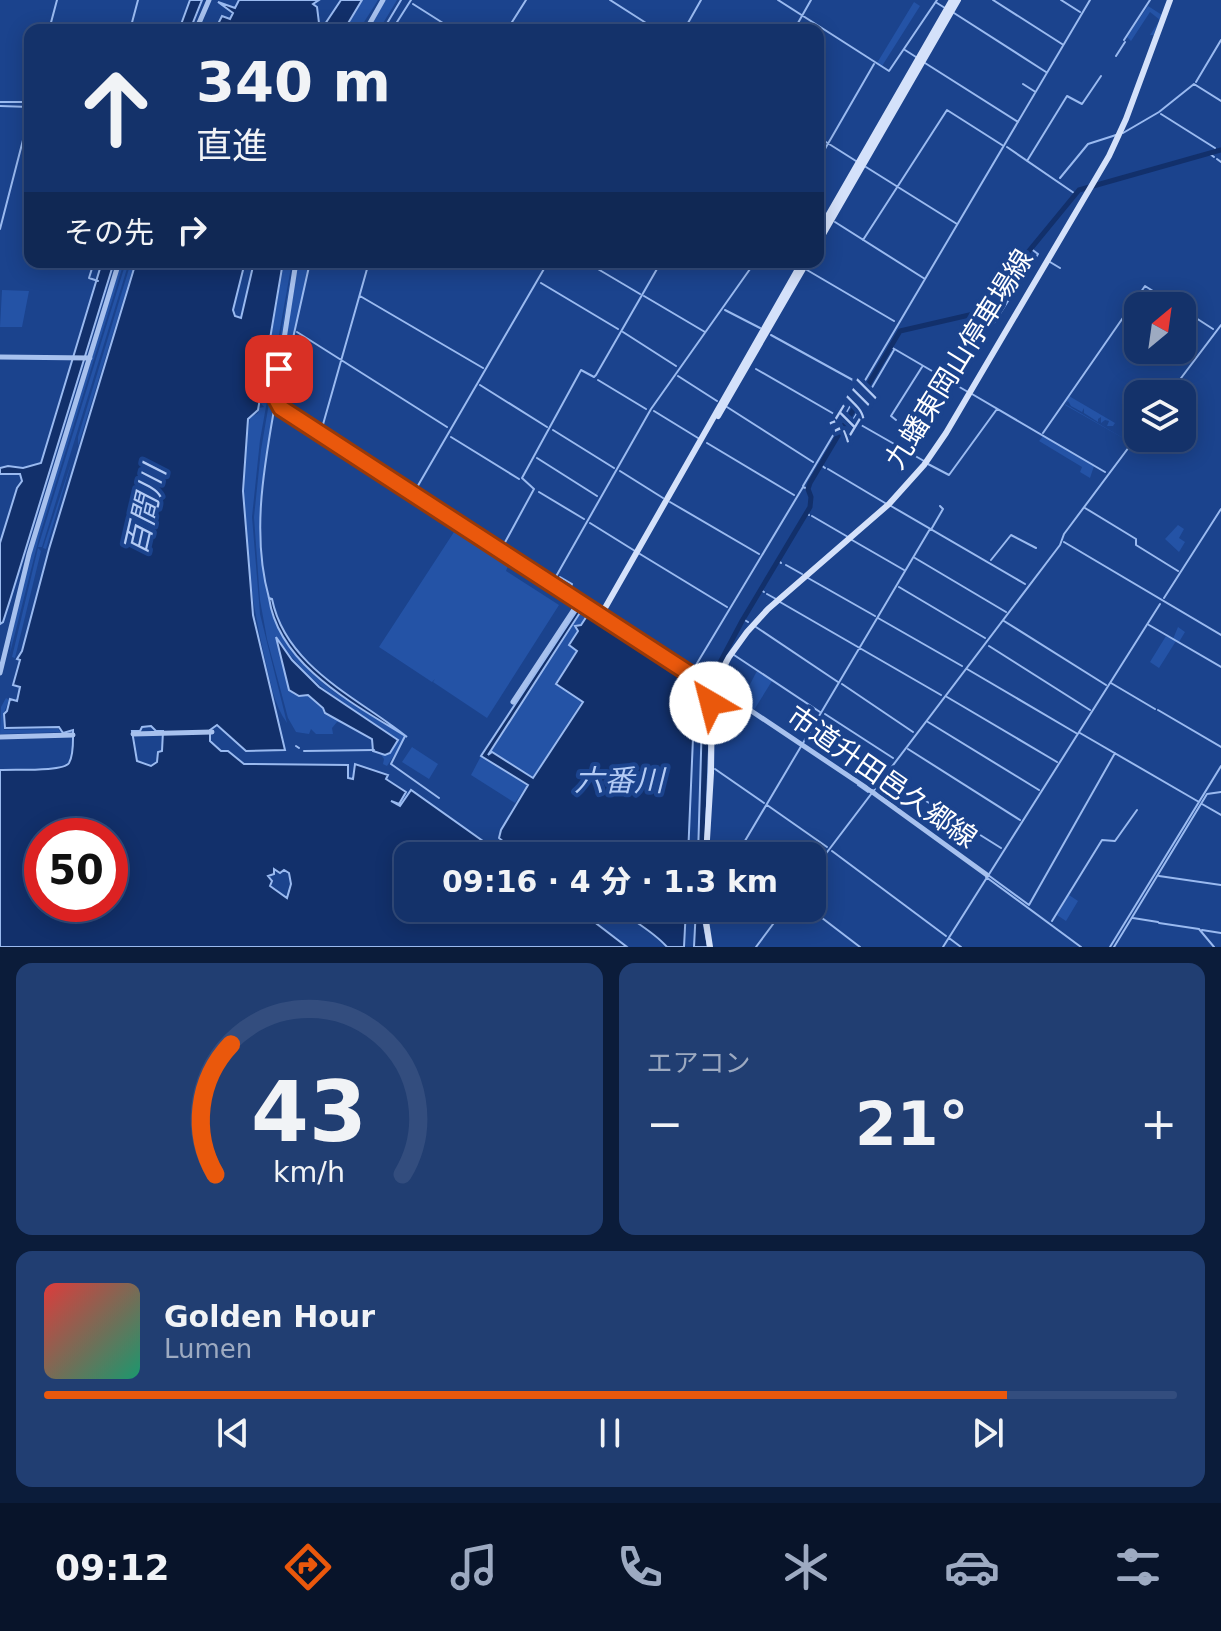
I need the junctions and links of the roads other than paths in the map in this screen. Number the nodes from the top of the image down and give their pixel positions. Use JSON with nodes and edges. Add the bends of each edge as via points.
{"nodes":[{"id":1,"x":209,"y":0,"type":"edge"},
{"id":2,"x":383,"y":0,"type":"edge"},
{"id":3,"x":955,"y":0,"type":"edge"},
{"id":4,"x":1170,"y":0,"type":"edge"},
{"id":5,"x":199,"y":24,"type":"edge"},
{"id":6,"x":369,"y":24,"type":"edge"},
{"id":7,"x":824,"y":223,"type":"edge"},
{"id":8,"x":824,"y":232,"type":"edge"},
{"id":9,"x":117,"y":268,"type":"edge"},
{"id":10,"x":295,"y":268,"type":"edge"},
{"id":11,"x":801,"y":268,"type":"edge"},
{"id":12,"x":0,"y":357,"type":"edge"},
{"id":13,"x":88,"y":358,"type":"junction"},
{"id":14,"x":579,"y":602,"type":"junction"},
{"id":15,"x":601,"y":615,"type":"junction"},
{"id":16,"x":0,"y":673,"type":"edge"},
{"id":17,"x":710,"y":687,"type":"junction"},
{"id":18,"x":513,"y":702,"type":"dead end"},
{"id":19,"x":212,"y":732,"type":"dead end"},
{"id":20,"x":133,"y":734,"type":"dead end"},
{"id":21,"x":73,"y":735,"type":"dead end"},
{"id":22,"x":0,"y":737,"type":"edge"},
{"id":23,"x":706,"y":842,"type":"edge"},
{"id":24,"x":987,"y":875,"type":"dead end"},
{"id":25,"x":706,"y":922,"type":"edge"},
{"id":26,"x":710,"y":947,"type":"edge"}],
"edges":[{"from":1,"to":5,"type":"street"},
{"from":2,"to":6,"type":"street"},
{"from":3,"to":7,"type":"main road"},
{"from":3,"to":8,"type":"main road"},
{"from":4,"to":17,"type":"main road","name":"九蟠東岡山停車場線","via":[[1126,119],[1095,180],[926,462],[889,504],[758,619]]},
{"from":9,"to":13,"type":"street"},
{"from":10,"to":14,"type":"street","via":[[278,404]]},
{"from":11,"to":15,"type":"main road"},
{"from":12,"to":13,"type":"street"},
{"from":13,"to":16,"type":"street","via":[[29,554]]},
{"from":14,"to":15,"type":"street"},
{"from":14,"to":18,"type":"street"},
{"from":15,"to":17,"type":"main road"},
{"from":17,"to":23,"type":"main road","name":"九蟠東岡山停車場線"},
{"from":17,"to":24,"type":"street","name":"市道升田邑久郷線","via":[[873,792]]},
{"from":19,"to":20,"type":"street"},
{"from":21,"to":22,"type":"street"},
{"from":25,"to":26,"type":"main road"}]}
